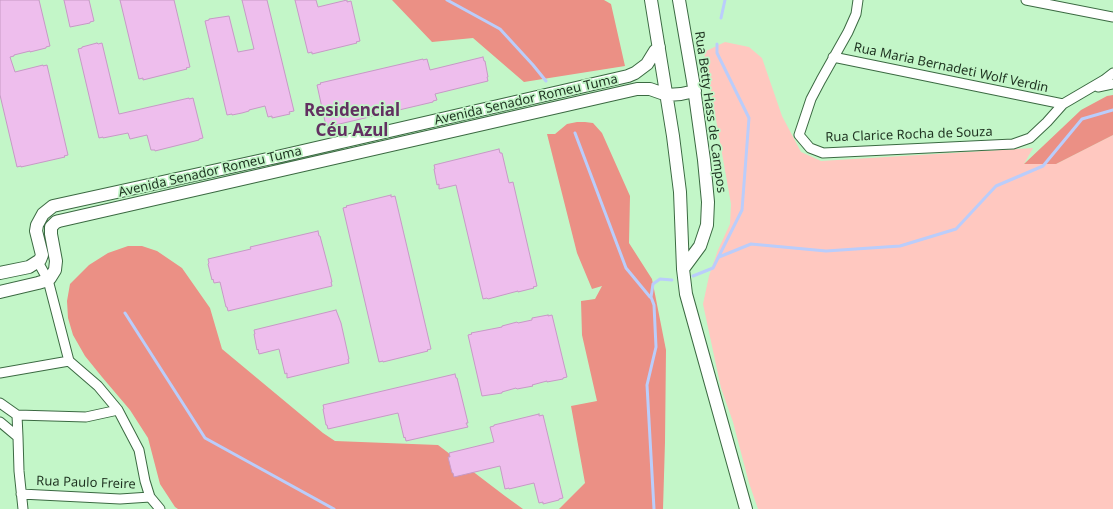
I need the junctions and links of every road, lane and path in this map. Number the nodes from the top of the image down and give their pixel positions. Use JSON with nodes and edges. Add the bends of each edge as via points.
{"nodes":[{"id":1,"x":651,"y":0,"type":"edge"},
{"id":2,"x":679,"y":0,"type":"edge"},
{"id":3,"x":858,"y":0,"type":"edge"},
{"id":4,"x":1026,"y":0,"type":"edge"},
{"id":5,"x":1113,"y":17,"type":"edge"},
{"id":6,"x":659,"y":47,"type":"junction"},
{"id":7,"x":833,"y":56,"type":"junction"},
{"id":8,"x":1113,"y":73,"type":"edge"},
{"id":9,"x":1113,"y":84,"type":"edge"},
{"id":10,"x":695,"y":91,"type":"junction"},
{"id":11,"x":1085,"y":91,"type":"junction"},
{"id":12,"x":667,"y":95,"type":"junction"},
{"id":13,"x":1063,"y":104,"type":"junction"},
{"id":14,"x":38,"y":262,"type":"junction"},
{"id":15,"x":683,"y":269,"type":"junction"},
{"id":16,"x":0,"y":273,"type":"edge"},
{"id":17,"x":48,"y":280,"type":"junction"},
{"id":18,"x":0,"y":292,"type":"edge"},
{"id":19,"x":69,"y":361,"type":"junction"},
{"id":20,"x":0,"y":373,"type":"edge"},
{"id":21,"x":0,"y":403,"type":"edge"},
{"id":22,"x":118,"y":410,"type":"junction"},
{"id":23,"x":17,"y":415,"type":"junction"},
{"id":24,"x":0,"y":422,"type":"edge"},
{"id":25,"x":18,"y":437,"type":"junction"},
{"id":26,"x":21,"y":494,"type":"junction"},
{"id":27,"x":150,"y":497,"type":"junction"},
{"id":28,"x":23,"y":509,"type":"edge"},
{"id":29,"x":160,"y":509,"type":"edge"},
{"id":30,"x":746,"y":509,"type":"edge"}],
"edges":[{"from":1,"to":6,"type":"street"},
{"from":2,"to":10,"type":"street","name":"Rua Betty Hass de Campos"},
{"from":3,"to":7,"type":"street","name":"Rua Clarice Rocha de Souza","via":[[856,14],[848,32]]},
{"from":4,"to":5,"type":"street"},
{"from":6,"to":12,"type":"street"},
{"from":6,"to":14,"type":"street","name":"Avenida Senador Romeu Tuma","via":[[647,64],[628,76],[53,206],[43,214],[37,225],[42,255]]},
{"from":7,"to":13,"type":"street","name":"Rua Maria Bernadeti Wolf Verdin"},
{"from":7,"to":13,"type":"street","name":"Rua Clarice Rocha de Souza","via":[[812,99],[799,135],[810,148],[823,154],[1014,144],[1030,138]]},
{"from":8,"to":11,"type":"street","name":"Rua Clarice Rocha de Souza"},
{"from":9,"to":11,"type":"street","name":"Rua Clarice Rocha de Souza"},
{"from":10,"to":12,"type":"street"},
{"from":10,"to":15,"type":"street","name":"Rua Betty Hass de Campos","via":[[708,202],[707,225],[700,246]]},
{"from":11,"to":13,"type":"street","name":"Rua Clarice Rocha de Souza"},
{"from":12,"to":15,"type":"street","via":[[680,192]]},
{"from":12,"to":17,"type":"street","name":"Avenida Senador Romeu Tuma","via":[[650,89],[637,89],[59,220],[51,227],[56,266]]},
{"from":14,"to":16,"type":"street","via":[[29,267]]},
{"from":14,"to":17,"type":"street"},
{"from":15,"to":30,"type":"street","via":[[686,294]]},
{"from":17,"to":18,"type":"street"},
{"from":17,"to":19,"type":"street"},
{"from":19,"to":20,"type":"street"},
{"from":19,"to":22,"type":"street","via":[[98,386]]},
{"from":21,"to":23,"type":"street"},
{"from":22,"to":23,"type":"street","via":[[86,417]]},
{"from":22,"to":27,"type":"street","via":[[139,450]]},
{"from":23,"to":25,"type":"street"},
{"from":24,"to":25,"type":"street"},
{"from":25,"to":26,"type":"street"},
{"from":26,"to":27,"type":"street","name":"Rua Paulo Freire","via":[[120,499]]},
{"from":26,"to":28,"type":"street"},
{"from":27,"to":29,"type":"street"}]}
